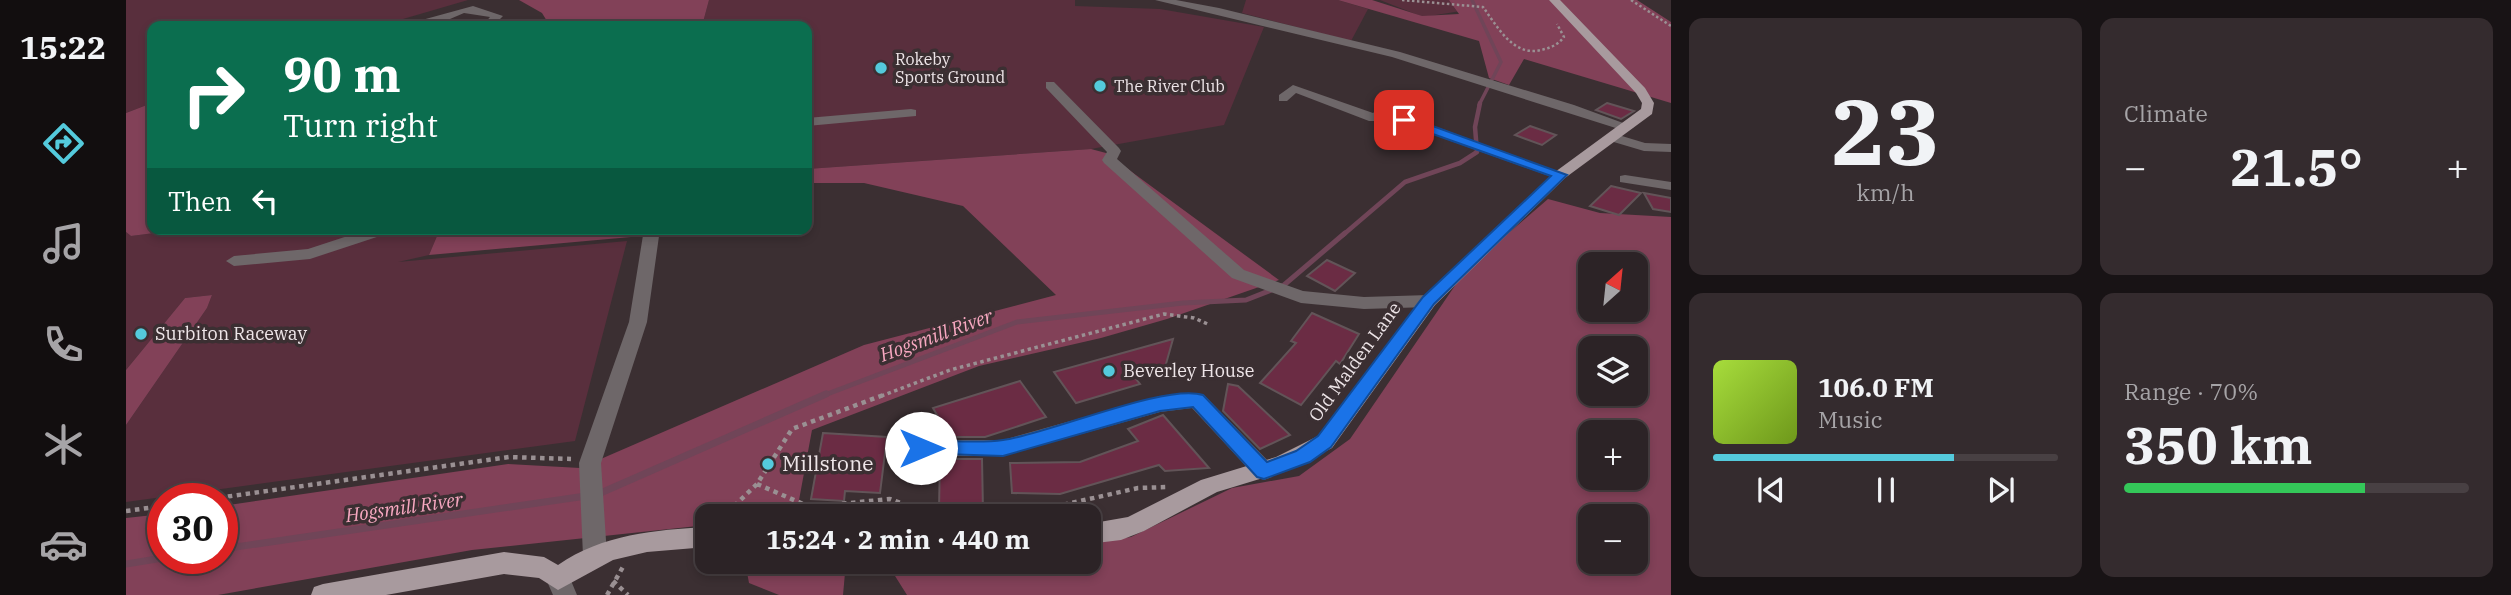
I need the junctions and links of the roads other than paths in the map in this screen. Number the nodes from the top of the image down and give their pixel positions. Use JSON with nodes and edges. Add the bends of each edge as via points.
{"nodes":[{"id":1,"x":1160,"y":0,"type":"edge"},
{"id":2,"x":1554,"y":0,"type":"edge"},
{"id":3,"x":425,"y":21,"type":"edge"},
{"id":4,"x":492,"y":21,"type":"edge"},
{"id":5,"x":1050,"y":85,"type":"dead end"},
{"id":6,"x":1283,"y":98,"type":"dead end"},
{"id":7,"x":911,"y":113,"type":"dead end"},
{"id":8,"x":812,"y":122,"type":"edge"},
{"id":9,"x":1619,"y":132,"type":"junction"},
{"id":10,"x":1671,"y":148,"type":"edge"},
{"id":11,"x":1560,"y":175,"type":"junction"},
{"id":12,"x":1625,"y":179,"type":"dead end"},
{"id":13,"x":1671,"y":186,"type":"edge"},
{"id":14,"x":368,"y":235,"type":"edge"},
{"id":15,"x":651,"y":235,"type":"edge"},
{"id":16,"x":234,"y":261,"type":"dead end"},
{"id":17,"x":1429,"y":300,"type":"junction"},
{"id":18,"x":921,"y":448,"type":"dead end"},
{"id":19,"x":1264,"y":471,"type":"junction"},
{"id":20,"x":1101,"y":532,"type":"edge"},
{"id":21,"x":695,"y":538,"type":"edge"},
{"id":22,"x":595,"y":556,"type":"junction"},
{"id":23,"x":561,"y":587,"type":"edge"},
{"id":24,"x":323,"y":595,"type":"edge"}],
"edges":[{"from":1,"to":9,"type":"street","via":[[1522,91]]},
{"from":2,"to":9,"type":"main road","name":"Old Malden Lane","via":[[1648,103],[1647,111]]},
{"from":3,"to":4,"type":"street","via":[[473,9],[498,16]]},
{"from":5,"to":17,"type":"street","via":[[1114,151],[1109,160],[1238,274],[1301,297],[1364,303]]},
{"from":6,"to":11,"type":"street","via":[[1293,89],[1374,118],[1383,112]]},
{"from":7,"to":8,"type":"street"},
{"from":9,"to":10,"type":"street","via":[[1644,147]]},
{"from":9,"to":11,"type":"main road","name":"Old Malden Lane"},
{"from":11,"to":17,"type":"main road","name":"Old Malden Lane"},
{"from":12,"to":13,"type":"street"},
{"from":14,"to":16,"type":"street","via":[[310,254]]},
{"from":15,"to":22,"type":"street","via":[[638,322],[590,463]]},
{"from":17,"to":19,"type":"main road","name":"Old Malden Lane","via":[[1325,442]]},
{"from":18,"to":19,"type":"street","via":[[1003,448],[1160,404],[1197,400]]},
{"from":19,"to":20,"type":"main road","name":"Old Malden Lane","via":[[1209,486],[1125,529]]},
{"from":21,"to":22,"type":"main road","via":[[624,544]]},
{"from":22,"to":23,"type":"main road"},
{"from":23,"to":24,"type":"main road","via":[[544,568],[504,563]]}]}
